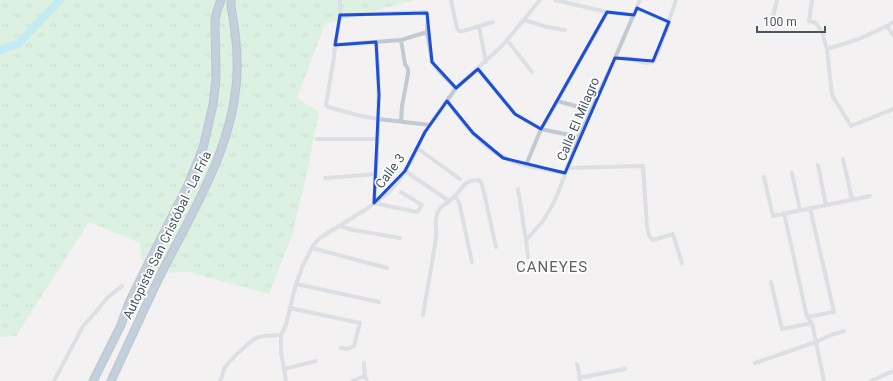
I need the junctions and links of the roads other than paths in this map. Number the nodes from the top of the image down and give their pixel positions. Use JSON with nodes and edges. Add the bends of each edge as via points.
{"nodes":[{"id":1,"x":221,"y":0,"type":"edge"},
{"id":2,"x":231,"y":0,"type":"edge"},
{"id":3,"x":340,"y":0,"type":"edge"},
{"id":4,"x":451,"y":0,"type":"edge"},
{"id":5,"x":540,"y":0,"type":"edge"},
{"id":6,"x":555,"y":0,"type":"edge"},
{"id":7,"x":640,"y":0,"type":"edge"},
{"id":8,"x":676,"y":0,"type":"edge"},
{"id":9,"x":777,"y":0,"type":"edge"},
{"id":10,"x":812,"y":0,"type":"edge"},
{"id":11,"x":637,"y":8,"type":"junction"},
{"id":12,"x":607,"y":12,"type":"junction"},
{"id":13,"x":340,"y":15,"type":"junction"},
{"id":14,"x":634,"y":15,"type":"junction"},
{"id":15,"x":524,"y":20,"type":"junction"},
{"id":16,"x":772,"y":21,"type":"dead end"},
{"id":17,"x":493,"y":22,"type":"dead end"},
{"id":18,"x":669,"y":22,"type":"junction"},
{"id":19,"x":893,"y":22,"type":"edge"},
{"id":20,"x":479,"y":26,"type":"junction"},
{"id":21,"x":887,"y":26,"type":"junction"},
{"id":22,"x":565,"y":30,"type":"dead end"},
{"id":23,"x":427,"y":32,"type":"junction"},
{"id":24,"x":893,"y":35,"type":"edge"},
{"id":25,"x":401,"y":40,"type":"junction"},
{"id":26,"x":507,"y":40,"type":"junction"},
{"id":27,"x":376,"y":42,"type":"junction"},
{"id":28,"x":335,"y":45,"type":"junction"},
{"id":29,"x":827,"y":49,"type":"junction"},
{"id":30,"x":615,"y":58,"type":"junction"},
{"id":31,"x":486,"y":62,"type":"junction"},
{"id":32,"x":478,"y":69,"type":"junction"},
{"id":33,"x":532,"y":72,"type":"dead end"},
{"id":34,"x":456,"y":88,"type":"junction"},
{"id":35,"x":447,"y":101,"type":"junction"},
{"id":36,"x":557,"y":102,"type":"junction"},
{"id":37,"x":893,"y":109,"type":"edge"},
{"id":38,"x":592,"y":110,"type":"junction"},
{"id":39,"x":378,"y":119,"type":"junction"},
{"id":40,"x":401,"y":122,"type":"junction"},
{"id":41,"x":430,"y":125,"type":"junction"},
{"id":42,"x":541,"y":129,"type":"junction"},
{"id":43,"x":580,"y":137,"type":"junction"},
{"id":44,"x":317,"y":139,"type":"dead end"},
{"id":45,"x":377,"y":139,"type":"junction"},
{"id":46,"x":417,"y":148,"type":"junction"},
{"id":47,"x":843,"y":159,"type":"dead end"},
{"id":48,"x":526,"y":165,"type":"junction"},
{"id":49,"x":818,"y":165,"type":"dead end"},
{"id":50,"x":568,"y":168,"type":"junction"},
{"id":51,"x":405,"y":171,"type":"junction"},
{"id":52,"x":565,"y":173,"type":"junction"},
{"id":53,"x":792,"y":173,"type":"dead end"},
{"id":54,"x":376,"y":174,"type":"junction"},
{"id":55,"x":764,"y":176,"type":"dead end"},
{"id":56,"x":325,"y":178,"type":"dead end"},
{"id":57,"x":460,"y":179,"type":"dead end"},
{"id":58,"x":518,"y":189,"type":"dead end"},
{"id":59,"x":401,"y":192,"type":"dead end"},
{"id":60,"x":455,"y":196,"type":"junction"},
{"id":61,"x":870,"y":196,"type":"dead end"},
{"id":62,"x":852,"y":199,"type":"junction"},
{"id":63,"x":449,"y":201,"type":"junction"},
{"id":64,"x":374,"y":204,"type":"junction"},
{"id":65,"x":826,"y":205,"type":"junction"},
{"id":66,"x":810,"y":208,"type":"junction"},
{"id":67,"x":800,"y":210,"type":"junction"},
{"id":68,"x":784,"y":213,"type":"junction"},
{"id":69,"x":340,"y":226,"type":"junction"},
{"id":70,"x":400,"y":238,"type":"dead end"},
{"id":71,"x":526,"y":240,"type":"junction"},
{"id":72,"x":496,"y":247,"type":"dead end"},
{"id":73,"x":312,"y":248,"type":"junction"},
{"id":74,"x":528,"y":258,"type":"dead end"},
{"id":75,"x":472,"y":262,"type":"dead end"},
{"id":76,"x":682,"y":263,"type":"dead end"},
{"id":77,"x":387,"y":268,"type":"dead end"},
{"id":78,"x":772,"y":282,"type":"dead end"},
{"id":79,"x":296,"y":284,"type":"junction"},
{"id":80,"x":122,"y":286,"type":"dead end"},
{"id":81,"x":379,"y":302,"type":"dead end"},
{"id":82,"x":290,"y":308,"type":"junction"},
{"id":83,"x":423,"y":315,"type":"dead end"},
{"id":84,"x":807,"y":317,"type":"junction"},
{"id":85,"x":812,"y":323,"type":"junction"},
{"id":86,"x":844,"y":331,"type":"dead end"},
{"id":87,"x":281,"y":335,"type":"junction"},
{"id":88,"x":816,"y":342,"type":"junction"},
{"id":89,"x":341,"y":348,"type":"dead end"},
{"id":90,"x":316,"y":362,"type":"dead end"},
{"id":91,"x":364,"y":363,"type":"dead end"},
{"id":92,"x":755,"y":363,"type":"dead end"},
{"id":93,"x":577,"y":364,"type":"dead end"},
{"id":94,"x":284,"y":368,"type":"junction"},
{"id":95,"x":626,"y":369,"type":"dead end"},
{"id":96,"x":893,"y":371,"type":"edge"},
{"id":97,"x":365,"y":376,"type":"junction"},
{"id":98,"x":580,"y":380,"type":"edge"},
{"id":99,"x":54,"y":381,"type":"edge"},
{"id":100,"x":93,"y":381,"type":"edge"},
{"id":101,"x":111,"y":381,"type":"edge"},
{"id":102,"x":220,"y":381,"type":"edge"},
{"id":103,"x":286,"y":381,"type":"edge"},
{"id":104,"x":352,"y":381,"type":"edge"},
{"id":105,"x":367,"y":381,"type":"edge"},
{"id":106,"x":824,"y":381,"type":"edge"},
{"id":107,"x":872,"y":381,"type":"edge"}],
"edges":[{"from":1,"to":100,"type":"highway","name":"Autopista San Cristóbal - La Fría","via":[[215,20],[216,78],[213,105],[203,148],[188,185]]},
{"from":2,"to":101,"type":"highway","name":"Autopista San Cristóbal - La Fría","via":[[238,72],[232,112],[220,154]]},
{"from":3,"to":13,"type":"street"},
{"from":4,"to":20,"type":"street","via":[[458,30]]},
{"from":5,"to":15,"type":"street","name":"Calle 3"},
{"from":6,"to":12,"type":"street"},
{"from":7,"to":11,"type":"street","name":"Calle El Milagro"},
{"from":8,"to":18,"type":"street"},
{"from":9,"to":16,"type":"street"},
{"from":10,"to":29,"type":"street","via":[[809,21],[816,23],[822,32]]},
{"from":11,"to":14,"type":"street","name":"Calle El Milagro"},
{"from":11,"to":18,"type":"street"},
{"from":12,"to":14,"type":"street"},
{"from":12,"to":36,"type":"street"},
{"from":13,"to":23,"type":"street","via":[[426,12]]},
{"from":13,"to":28,"type":"street"},
{"from":14,"to":30,"type":"street","name":"Calle El Milagro"},
{"from":15,"to":22,"type":"street"},
{"from":15,"to":26,"type":"street","name":"Calle 3"},
{"from":17,"to":20,"type":"street"},
{"from":18,"to":30,"type":"street","via":[[653,61],[646,63]]},
{"from":19,"to":21,"type":"street"},
{"from":20,"to":31,"type":"street"},
{"from":21,"to":24,"type":"street"},
{"from":21,"to":29,"type":"street","via":[[860,39]]},
{"from":23,"to":25,"type":"street"},
{"from":23,"to":34,"type":"street","via":[[432,62]]},
{"from":25,"to":27,"type":"street"},
{"from":25,"to":40,"type":"street","via":[[408,69]]},
{"from":26,"to":31,"type":"street","name":"Calle 3"},
{"from":26,"to":33,"type":"street"},
{"from":27,"to":28,"type":"street"},
{"from":27,"to":39,"type":"street"},
{"from":28,"to":39,"type":"street","via":[[326,105]]},
{"from":29,"to":37,"type":"street","via":[[832,95],[851,126]]},
{"from":30,"to":38,"type":"street","name":"Calle El Milagro"},
{"from":31,"to":32,"type":"street","name":"Calle 3"},
{"from":32,"to":34,"type":"street","name":"Calle 3"},
{"from":32,"to":42,"type":"street","via":[[515,114]]},
{"from":34,"to":35,"type":"street","name":"Calle 3"},
{"from":35,"to":41,"type":"street","name":"Calle 3"},
{"from":35,"to":48,"type":"street","via":[[489,148],[503,158]]},
{"from":36,"to":38,"type":"street"},
{"from":36,"to":42,"type":"street"},
{"from":38,"to":43,"type":"street","name":"Calle El Milagro"},
{"from":39,"to":40,"type":"street"},
{"from":39,"to":45,"type":"street"},
{"from":40,"to":41,"type":"street"},
{"from":41,"to":46,"type":"street","name":"Calle 3"},
{"from":42,"to":43,"type":"street"},
{"from":42,"to":48,"type":"street"},
{"from":43,"to":50,"type":"street","name":"Calle El Milagro"},
{"from":44,"to":45,"type":"street"},
{"from":45,"to":54,"type":"street"},
{"from":46,"to":51,"type":"street","name":"Calle 3"},
{"from":46,"to":57,"type":"street"},
{"from":47,"to":62,"type":"street"},
{"from":48,"to":52,"type":"street"},
{"from":49,"to":65,"type":"street"},
{"from":50,"to":52,"type":"street","name":"Calle El Milagro"},
{"from":50,"to":76,"type":"street","via":[[643,166],[649,236],[653,240],[673,234]]},
{"from":51,"to":63,"type":"street"},
{"from":51,"to":64,"type":"street","name":"Calle 3","via":[[388,193]]},
{"from":52,"to":71,"type":"street","name":"Calle El Milagro","via":[[548,214]]},
{"from":53,"to":67,"type":"street"},
{"from":54,"to":56,"type":"street"},
{"from":54,"to":64,"type":"street"},
{"from":55,"to":68,"type":"street","via":[[773,216]]},
{"from":58,"to":71,"type":"street"},
{"from":59,"to":64,"type":"street","via":[[422,205],[417,212]]},
{"from":60,"to":63,"type":"street"},
{"from":60,"to":72,"type":"street","via":[[467,182],[480,181]]},
{"from":60,"to":75,"type":"street","via":[[459,202]]},
{"from":61,"to":62,"type":"street"},
{"from":62,"to":65,"type":"street"},
{"from":63,"to":83,"type":"street","via":[[436,215],[437,235]]},
{"from":64,"to":69,"type":"street","name":"Calle 3"},
{"from":65,"to":66,"type":"street"},
{"from":66,"to":67,"type":"street"},
{"from":66,"to":84,"type":"street","via":[[834,312]]},
{"from":67,"to":68,"type":"street"},
{"from":68,"to":84,"type":"street"},
{"from":69,"to":70,"type":"street"},
{"from":69,"to":73,"type":"street","name":"Calle 3","via":[[320,238]]},
{"from":71,"to":74,"type":"street"},
{"from":73,"to":77,"type":"street"},
{"from":73,"to":79,"type":"street","name":"Calle 3"},
{"from":78,"to":85,"type":"street","via":[[782,329]]},
{"from":79,"to":81,"type":"street"},
{"from":79,"to":82,"type":"street","name":"Calle 3"},
{"from":80,"to":99,"type":"street","via":[[107,298],[83,326]]},
{"from":82,"to":87,"type":"street","name":"Calle 3"},
{"from":82,"to":89,"type":"street","via":[[360,323],[354,346]]},
{"from":84,"to":85,"type":"street"},
{"from":85,"to":88,"type":"street"},
{"from":86,"to":88,"type":"street"},
{"from":87,"to":94,"type":"street","name":"Calle 3"},
{"from":87,"to":102,"type":"street","via":[[261,336],[250,342],[224,369]]},
{"from":88,"to":92,"type":"street"},
{"from":88,"to":106,"type":"street"},
{"from":90,"to":94,"type":"street"},
{"from":91,"to":97,"type":"street"},
{"from":93,"to":98,"type":"street"},
{"from":94,"to":103,"type":"street","name":"Calle 3"},
{"from":95,"to":98,"type":"street"},
{"from":96,"to":107,"type":"street"},
{"from":97,"to":104,"type":"street"},
{"from":97,"to":105,"type":"street"}]}
